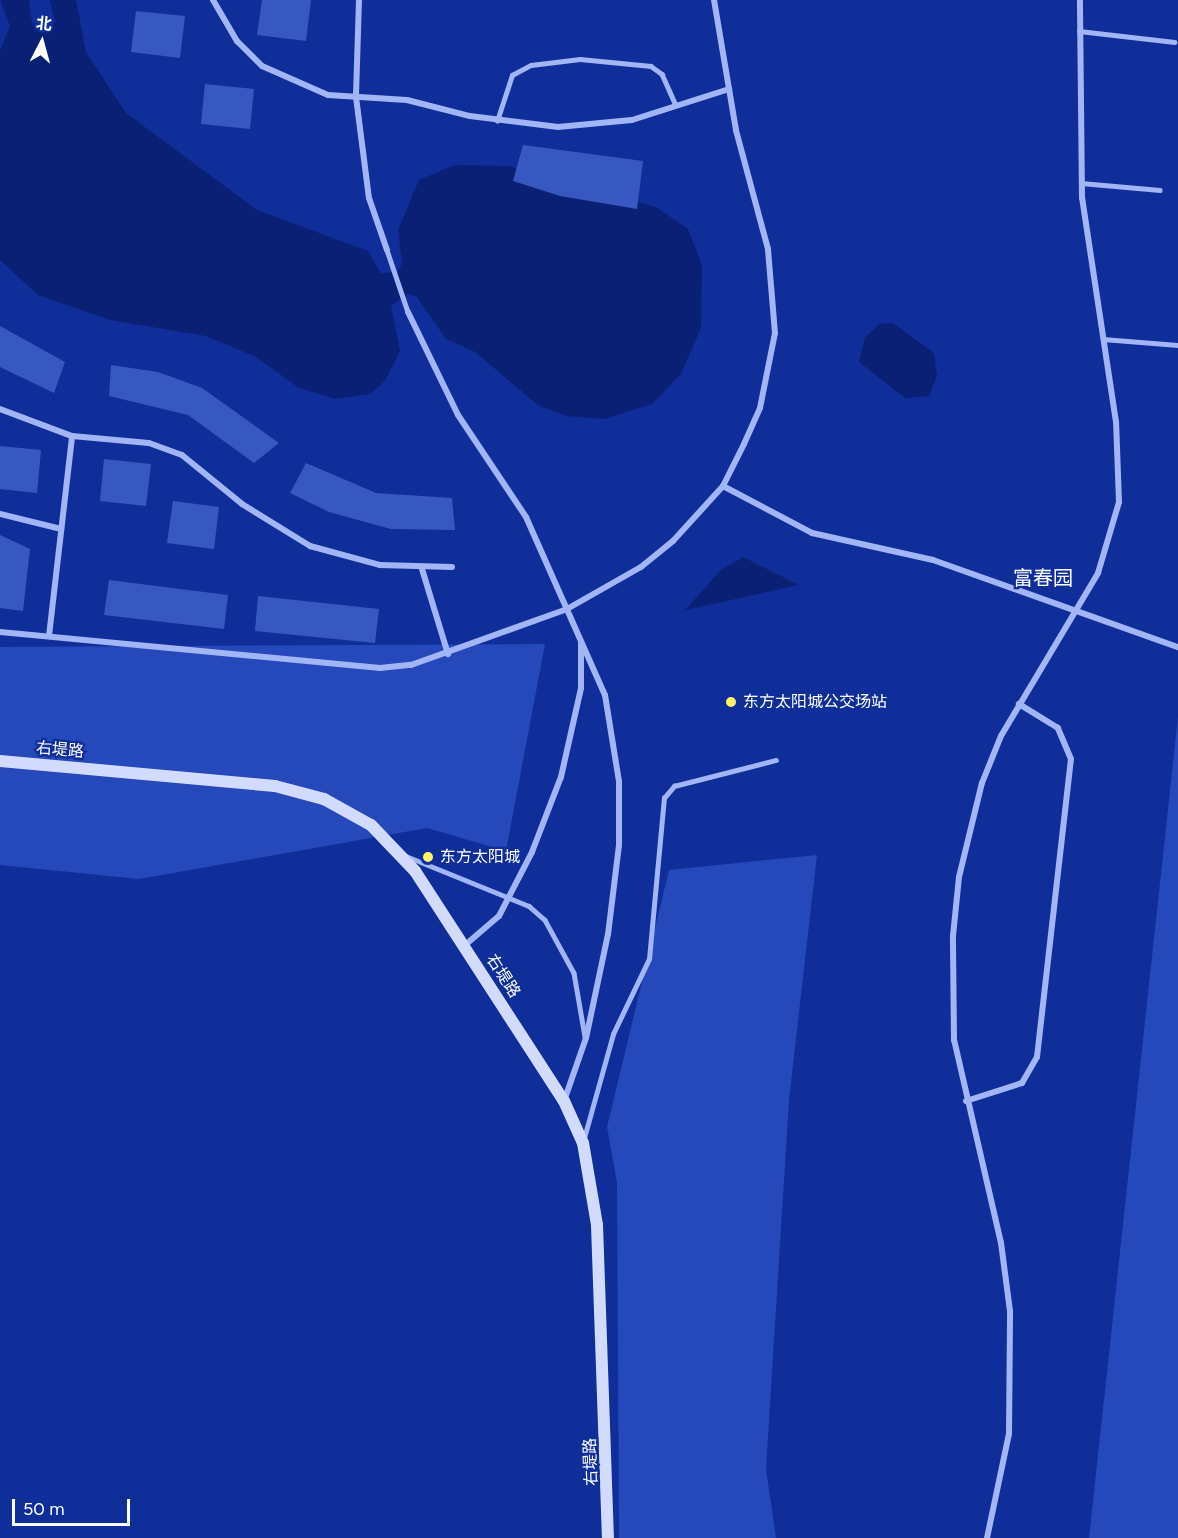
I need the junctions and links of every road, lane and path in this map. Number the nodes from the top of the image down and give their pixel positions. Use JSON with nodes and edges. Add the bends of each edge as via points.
{"nodes":[{"id":1,"x":213,"y":0,"type":"edge"},
{"id":2,"x":359,"y":0,"type":"edge"},
{"id":3,"x":714,"y":0,"type":"edge"},
{"id":4,"x":1080,"y":0,"type":"edge"},
{"id":5,"x":1079,"y":31,"type":"junction"},
{"id":6,"x":1174,"y":42,"type":"dead end"},
{"id":7,"x":729,"y":89,"type":"junction"},
{"id":8,"x":356,"y":97,"type":"junction"},
{"id":9,"x":676,"y":105,"type":"junction"},
{"id":10,"x":497,"y":121,"type":"junction"},
{"id":11,"x":1081,"y":183,"type":"junction"},
{"id":12,"x":1160,"y":190,"type":"dead end"},
{"id":13,"x":387,"y":250,"type":"joint"},
{"id":14,"x":408,"y":312,"type":"joint"},
{"id":15,"x":1103,"y":339,"type":"junction"},
{"id":16,"x":1178,"y":345,"type":"edge"},
{"id":17,"x":0,"y":409,"type":"edge"},
{"id":18,"x":72,"y":436,"type":"junction"},
{"id":19,"x":723,"y":486,"type":"junction"},
{"id":20,"x":0,"y":514,"type":"edge"},
{"id":21,"x":61,"y":529,"type":"junction"},
{"id":22,"x":452,"y":567,"type":"dead end"},
{"id":23,"x":422,"y":569,"type":"junction"},
{"id":24,"x":567,"y":609,"type":"junction"},
{"id":25,"x":1077,"y":610,"type":"junction"},
{"id":26,"x":0,"y":632,"type":"edge"},
{"id":27,"x":49,"y":636,"type":"junction"},
{"id":28,"x":581,"y":639,"type":"junction"},
{"id":29,"x":1178,"y":647,"type":"edge"},
{"id":30,"x":448,"y":654,"type":"junction"},
{"id":31,"x":1019,"y":704,"type":"junction"},
{"id":32,"x":776,"y":760,"type":"dead end"},
{"id":33,"x":0,"y":761,"type":"edge"},
{"id":34,"x":401,"y":854,"type":"junction"},
{"id":35,"x":508,"y":897,"type":"junction"},
{"id":36,"x":464,"y":946,"type":"junction"},
{"id":37,"x":586,"y":1038,"type":"junction"},
{"id":38,"x":564,"y":1101,"type":"junction"},
{"id":39,"x":966,"y":1101,"type":"junction"},
{"id":40,"x":583,"y":1143,"type":"junction"},
{"id":41,"x":608,"y":1538,"type":"edge"},
{"id":42,"x":987,"y":1538,"type":"edge"}],
"edges":[{"from":1,"to":8,"type":"street","via":[[237,41],[262,66],[293,84]]},
{"from":2,"to":8,"type":"street"},
{"from":3,"to":7,"type":"street"},
{"from":4,"to":5,"type":"street"},
{"from":5,"to":6,"type":"lane"},
{"from":5,"to":11,"type":"street"},
{"from":7,"to":9,"type":"street"},
{"from":7,"to":19,"type":"street","via":[[768,249],[775,333],[760,408]]},
{"from":8,"to":10,"type":"street","via":[[407,100]]},
{"from":8,"to":13,"type":"street","via":[[369,198]]},
{"from":9,"to":10,"type":"street","via":[[595,126]]},
{"from":9,"to":10,"type":"lane","via":[[662,74],[651,66],[580,59],[531,65],[512,75]]},
{"from":11,"to":12,"type":"lane"},
{"from":11,"to":15,"type":"street"},
{"from":13,"to":14,"type":"lane"},
{"from":14,"to":24,"type":"street","via":[[458,415],[526,517]]},
{"from":15,"to":16,"type":"lane"},
{"from":15,"to":25,"type":"street","via":[[1116,422],[1119,502],[1112,538]]},
{"from":17,"to":18,"type":"street"},
{"from":18,"to":21,"type":"street"},
{"from":18,"to":23,"type":"street","via":[[148,443],[182,455],[242,504],[310,546],[346,558]]},
{"from":19,"to":24,"type":"street","via":[[641,567]]},
{"from":19,"to":25,"type":"street","via":[[812,533],[933,560]]},
{"from":20,"to":21,"type":"street"},
{"from":21,"to":27,"type":"street"},
{"from":22,"to":23,"type":"street"},
{"from":23,"to":30,"type":"street"},
{"from":24,"to":28,"type":"street"},
{"from":24,"to":30,"type":"street"},
{"from":25,"to":29,"type":"street"},
{"from":25,"to":31,"type":"street"},
{"from":26,"to":27,"type":"street"},
{"from":27,"to":30,"type":"street","via":[[380,668]]},
{"from":28,"to":35,"type":"street","via":[[581,688],[561,777]]},
{"from":28,"to":37,"type":"street","via":[[605,696],[619,803],[608,934]]},
{"from":31,"to":39,"type":"street","via":[[982,783],[959,877],[952,984]]},
{"from":31,"to":39,"type":"street","via":[[1058,728],[1071,759],[1037,1057],[1022,1083]]},
{"from":32,"to":40,"type":"lane","via":[[674,786],[664,798],[649,958],[613,1035]]},
{"from":33,"to":34,"type":"main road","name":"右堤路","via":[[275,786],[324,799],[370,825]]},
{"from":34,"to":35,"type":"lane"},
{"from":34,"to":36,"type":"main road","name":"右堤路"},
{"from":35,"to":36,"type":"street","via":[[499,916]]},
{"from":35,"to":37,"type":"lane","via":[[545,920],[562,944],[574,973]]},
{"from":36,"to":38,"type":"main road","name":"右堤路"},
{"from":37,"to":38,"type":"street"},
{"from":38,"to":40,"type":"main road","name":"右堤路"},
{"from":39,"to":42,"type":"street","via":[[1001,1243],[1010,1311],[1009,1434]]},
{"from":40,"to":41,"type":"main road","name":"右堤路","via":[[597,1225]]}]}
